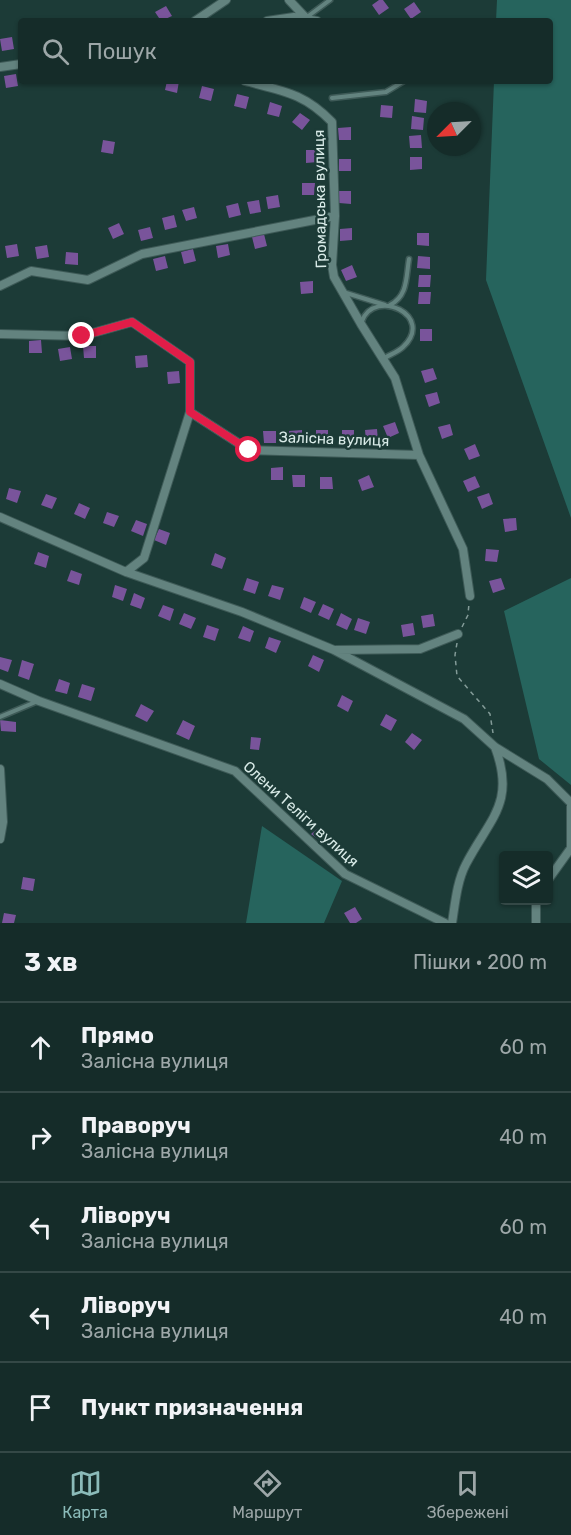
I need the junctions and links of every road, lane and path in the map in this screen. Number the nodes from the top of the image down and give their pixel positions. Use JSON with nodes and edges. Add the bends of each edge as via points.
{"nodes":[{"id":1,"x":226,"y":0,"type":"edge"},
{"id":2,"x":289,"y":0,"type":"edge"},
{"id":3,"x":330,"y":0,"type":"edge"},
{"id":4,"x":199,"y":18,"type":"edge"},
{"id":5,"x":280,"y":18,"type":"edge"},
{"id":6,"x":306,"y":18,"type":"junction"},
{"id":7,"x":18,"y":64,"type":"edge"},
{"id":8,"x":0,"y":67,"type":"edge"},
{"id":9,"x":256,"y":84,"type":"edge"},
{"id":10,"x":399,"y":84,"type":"edge"},
{"id":11,"x":332,"y":98,"type":"dead end"},
{"id":12,"x":335,"y":216,"type":"junction"},
{"id":13,"x":409,"y":259,"type":"dead end"},
{"id":14,"x":0,"y":286,"type":"edge"},
{"id":15,"x":342,"y":292,"type":"junction"},
{"id":16,"x":388,"y":306,"type":"junction"},
{"id":17,"x":361,"y":324,"type":"junction"},
{"id":18,"x":0,"y":334,"type":"edge"},
{"id":19,"x":375,"y":349,"type":"junction"},
{"id":20,"x":393,"y":354,"type":"junction"},
{"id":21,"x":384,"y":363,"type":"junction"},
{"id":22,"x":190,"y":412,"type":"junction"},
{"id":23,"x":419,"y":455,"type":"junction"},
{"id":24,"x":0,"y":517,"type":"edge"},
{"id":25,"x":126,"y":572,"type":"junction"},
{"id":26,"x":470,"y":596,"type":"joint"},
{"id":27,"x":458,"y":634,"type":"junction"},
{"id":28,"x":334,"y":650,"type":"junction"},
{"id":29,"x":0,"y":684,"type":"edge"},
{"id":30,"x":39,"y":701,"type":"junction"},
{"id":31,"x":0,"y":717,"type":"edge"},
{"id":32,"x":495,"y":747,"type":"junction"},
{"id":33,"x":0,"y":770,"type":"edge"},
{"id":34,"x":571,"y":803,"type":"edge"},
{"id":35,"x":0,"y":840,"type":"edge"},
{"id":36,"x":553,"y":874,"type":"edge"},
{"id":37,"x":536,"y":905,"type":"edge"},
{"id":38,"x":445,"y":923,"type":"edge"},
{"id":39,"x":452,"y":923,"type":"edge"},
{"id":40,"x":536,"y":923,"type":"edge"}],
"edges":[{"from":1,"to":4,"type":"street"},
{"from":2,"to":6,"type":"street"},
{"from":3,"to":6,"type":"lane"},
{"from":5,"to":6,"type":"street"},
{"from":7,"to":8,"type":"street"},
{"from":9,"to":12,"type":"street","name":"Громадська вулиця","via":[[311,102],[332,122]]},
{"from":10,"to":11,"type":"lane","via":[[386,92]]},
{"from":12,"to":14,"type":"street","via":[[142,254],[88,280],[31,272]]},
{"from":12,"to":15,"type":"street","name":"Громадська вулиця","via":[[332,265]]},
{"from":13,"to":16,"type":"lane","via":[[403,296]]},
{"from":15,"to":16,"type":"lane"},
{"from":15,"to":17,"type":"street","name":"Громадська вулиця"},
{"from":16,"to":17,"type":"lane","via":[[367,313]]},
{"from":16,"to":20,"type":"lane","via":[[399,308],[413,327],[405,346]]},
{"from":17,"to":19,"type":"street","name":"Громадська вулиця"},
{"from":18,"to":22,"type":"street","via":[[82,336],[132,322],[190,362]]},
{"from":19,"to":20,"type":"lane"},
{"from":19,"to":21,"type":"street","name":"Громадська вулиця"},
{"from":20,"to":21,"type":"lane"},
{"from":20,"to":21,"type":"lane"},
{"from":21,"to":23,"type":"street","name":"Громадська вулиця","via":[[395,378]]},
{"from":22,"to":23,"type":"street","name":"Залісна вулиця","via":[[249,450]]},
{"from":22,"to":25,"type":"street","via":[[144,558]]},
{"from":23,"to":26,"type":"street","name":"Громадська вулиця","via":[[463,549]]},
{"from":24,"to":25,"type":"street"},
{"from":25,"to":28,"type":"street","via":[[242,612]]},
{"from":26,"to":27,"type":"path","via":[[468,615]]},
{"from":27,"to":28,"type":"street","via":[[420,649]]},
{"from":27,"to":32,"type":"path","via":[[457,676],[490,714]]},
{"from":28,"to":32,"type":"street","via":[[464,719]]},
{"from":29,"to":30,"type":"street","name":"Олени Теліги вулиця"},
{"from":30,"to":31,"type":"lane"},
{"from":30,"to":38,"type":"street","name":"Олени Теліги вулиця","via":[[235,771],[345,874]]},
{"from":32,"to":34,"type":"street","via":[[547,779]]},
{"from":32,"to":39,"type":"street","via":[[504,788],[499,807],[465,866]]},
{"from":33,"to":35,"type":"street"},
{"from":34,"to":36,"type":"street","via":[[571,848]]},
{"from":37,"to":40,"type":"street"}]}
